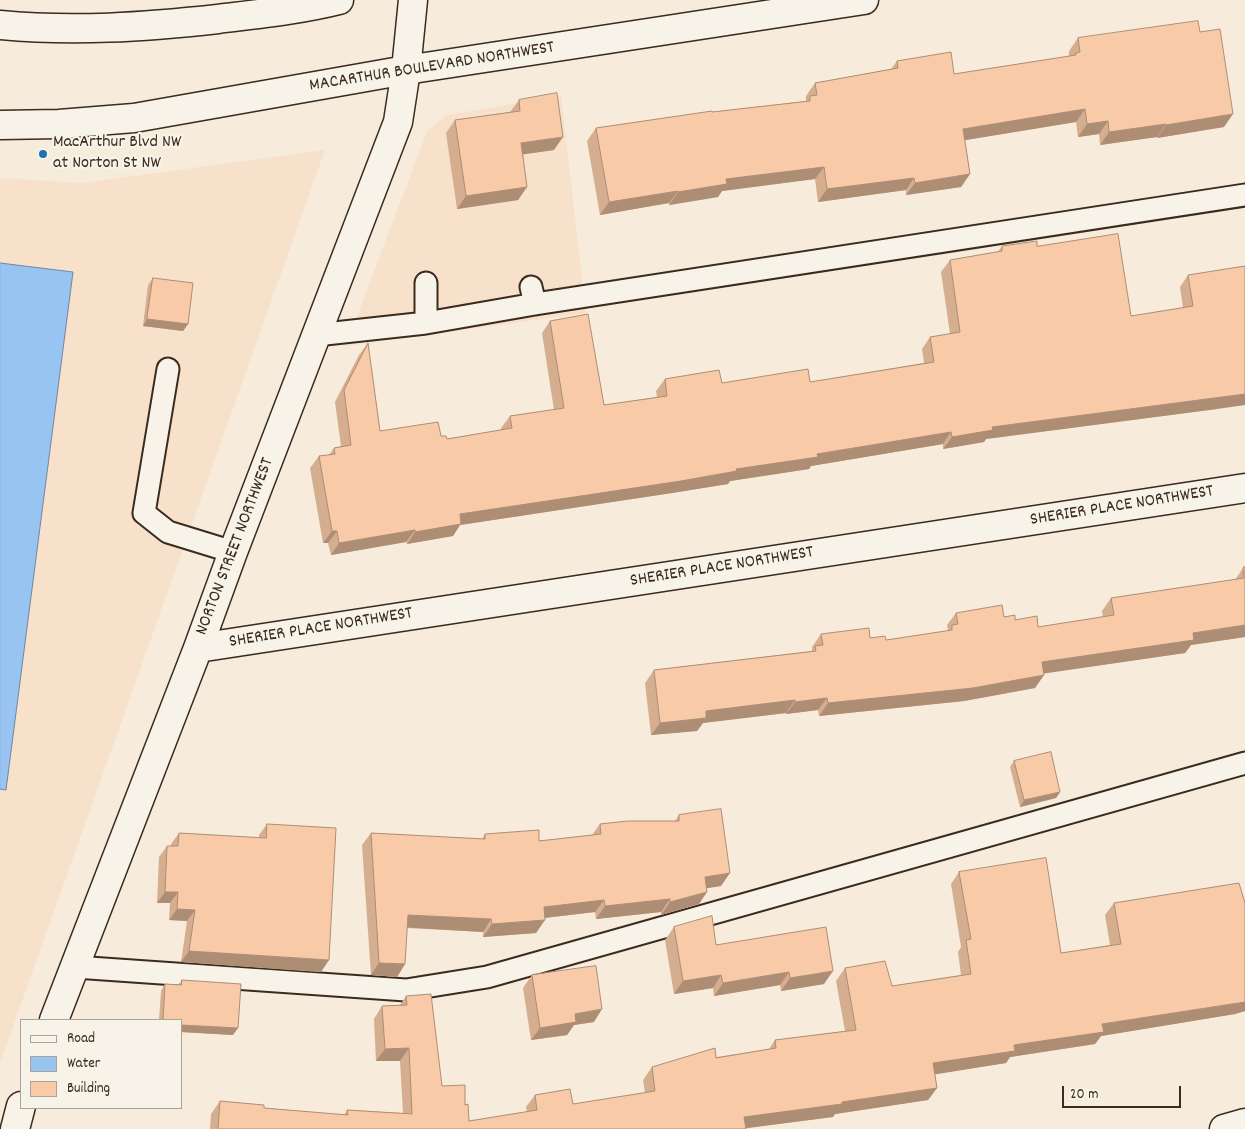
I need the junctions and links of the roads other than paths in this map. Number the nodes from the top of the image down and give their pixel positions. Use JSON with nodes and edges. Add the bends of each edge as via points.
{"nodes":[{"id":1,"x":339,"y":0,"type":"edge"},
{"id":2,"x":413,"y":0,"type":"edge"},
{"id":3,"x":864,"y":0,"type":"edge"},
{"id":4,"x":0,"y":25,"type":"edge"},
{"id":5,"x":406,"y":70,"type":"junction"},
{"id":6,"x":0,"y":124,"type":"edge"},
{"id":7,"x":1245,"y":195,"type":"edge"},
{"id":8,"x":426,"y":283,"type":"dead end"},
{"id":9,"x":426,"y":323,"type":"junction"},
{"id":10,"x":316,"y":335,"type":"junction"},
{"id":11,"x":168,"y":370,"type":"dead end"},
{"id":12,"x":1245,"y":488,"type":"edge"},
{"id":13,"x":233,"y":552,"type":"junction"},
{"id":14,"x":198,"y":648,"type":"junction"},
{"id":15,"x":1245,"y":763,"type":"edge"},
{"id":16,"x":75,"y":967,"type":"junction"},
{"id":17,"x":54,"y":1019,"type":"edge"},
{"id":18,"x":20,"y":1109,"type":"edge"},
{"id":19,"x":1245,"y":1123,"type":"edge"},
{"id":20,"x":15,"y":1129,"type":"edge"},
{"id":21,"x":1224,"y":1129,"type":"edge"}],
"edges":[{"from":1,"to":4,"type":"street","via":[[159,26],[99,29]]},
{"from":2,"to":5,"type":"street","name":"NORTON STREET NORTHWEST"},
{"from":3,"to":5,"type":"street","name":"MACARTHUR BOULEVARD NORTHWEST"},
{"from":5,"to":6,"type":"street","name":"MACARTHUR BOULEVARD NORTHWEST","via":[[134,118],[59,124]]},
{"from":5,"to":10,"type":"street","name":"NORTON STREET NORTHWEST","via":[[398,122]]},
{"from":7,"to":9,"type":"lane","via":[[533,295]]},
{"from":8,"to":9,"type":"lane"},
{"from":9,"to":10,"type":"lane"},
{"from":10,"to":13,"type":"street","name":"NORTON STREET NORTHWEST"},
{"from":11,"to":13,"type":"lane","via":[[144,513],[168,532]]},
{"from":12,"to":14,"type":"street","name":"SHERIER PLACE NORTHWEST"},
{"from":13,"to":14,"type":"street","name":"NORTON STREET NORTHWEST"},
{"from":14,"to":16,"type":"street","name":"NORTON STREET NORTHWEST"},
{"from":15,"to":16,"type":"lane","via":[[487,977],[406,990]]},
{"from":16,"to":17,"type":"street","name":"NORTON STREET NORTHWEST"},
{"from":18,"to":20,"type":"street"},
{"from":19,"to":21,"type":"street"}]}
